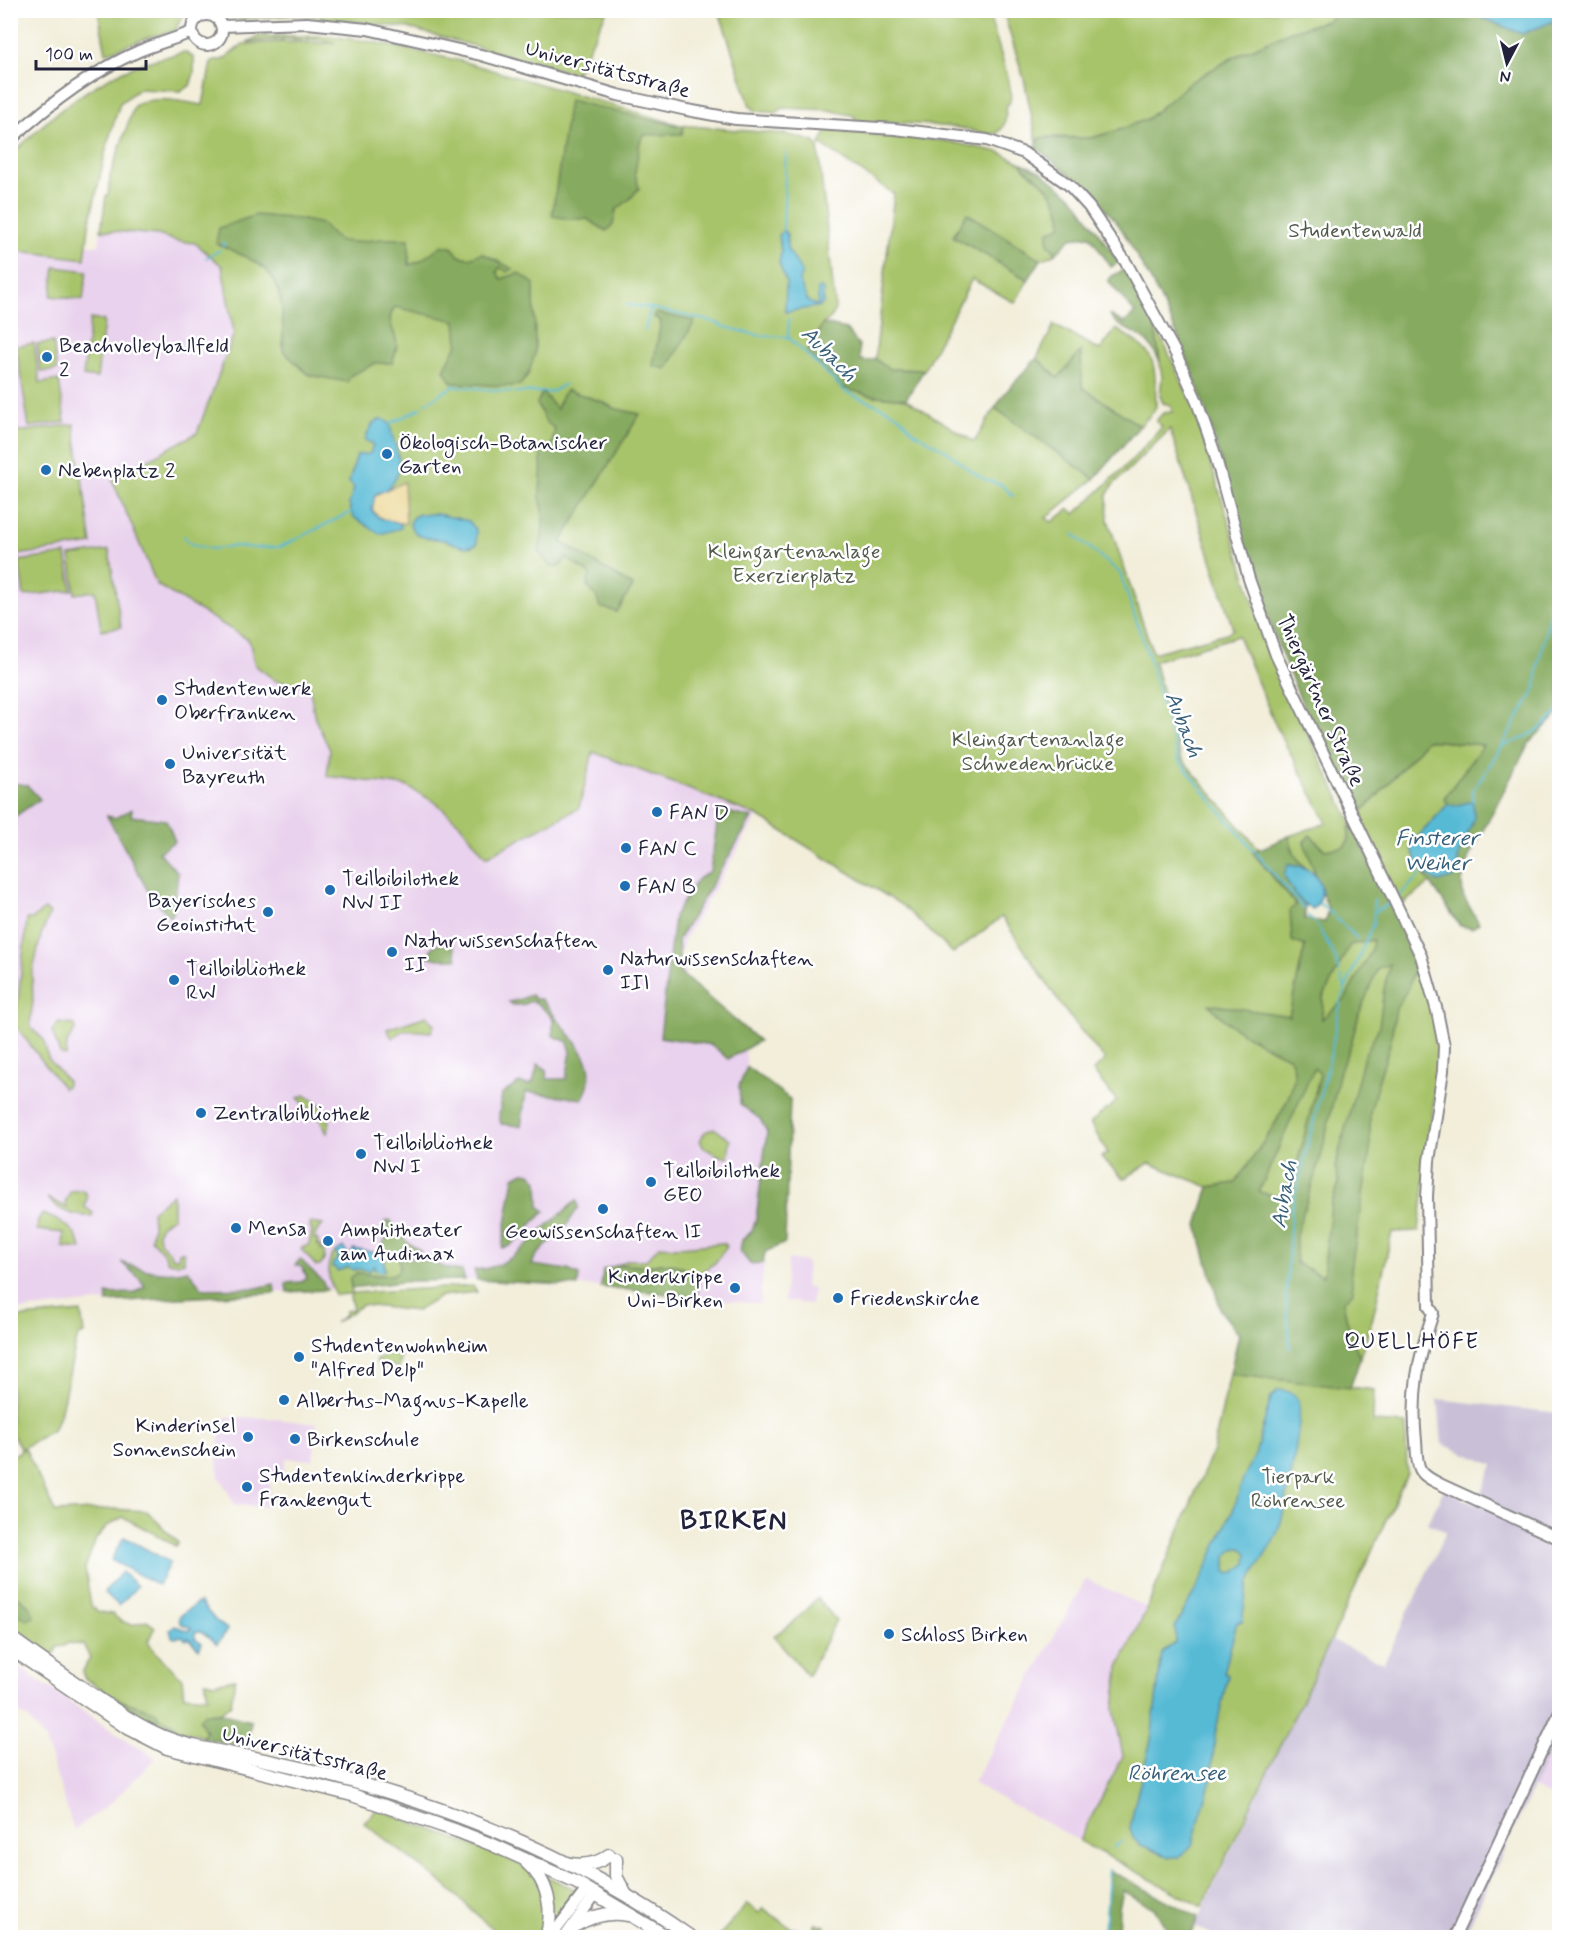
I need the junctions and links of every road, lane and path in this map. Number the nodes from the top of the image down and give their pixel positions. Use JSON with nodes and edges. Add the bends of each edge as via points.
{"nodes":[{"id":1,"x":222,"y":26,"type":"junction"},
{"id":2,"x":192,"y":32,"type":"junction"},
{"id":3,"x":10,"y":140,"type":"edge"},
{"id":4,"x":987,"y":140,"type":"joint"},
{"id":5,"x":1560,"y":1539,"type":"edge"},
{"id":6,"x":10,"y":1637,"type":"edge"},
{"id":7,"x":10,"y":1648,"type":"edge"},
{"id":8,"x":1560,"y":1712,"type":"edge"},
{"id":9,"x":522,"y":1858,"type":"junction"},
{"id":10,"x":566,"y":1863,"type":"junction"},
{"id":11,"x":595,"y":1886,"type":"junction"},
{"id":12,"x":627,"y":1896,"type":"junction"},
{"id":13,"x":634,"y":1916,"type":"junction"},
{"id":14,"x":574,"y":1926,"type":"junction"},
{"id":15,"x":548,"y":1938,"type":"edge"},
{"id":16,"x":564,"y":1938,"type":"edge"},
{"id":17,"x":669,"y":1938,"type":"edge"},
{"id":18,"x":692,"y":1938,"type":"edge"},
{"id":19,"x":1454,"y":1938,"type":"edge"}],
"edges":[{"from":1,"to":2,"type":"main road","via":[[217,18],[204,14],[193,23]]},
{"from":1,"to":2,"type":"main road","via":[[219,39],[211,45],[198,43]]},
{"from":1,"to":4,"type":"main road","name":"Universitätsstraße","via":[[308,23],[367,29],[481,55],[618,95],[736,119],[895,129]]},
{"from":2,"to":3,"type":"main road","via":[[112,64],[70,90]]},
{"from":4,"to":5,"type":"main road","name":"Thiergärtner Straße","via":[[1027,154],[1069,185],[1122,256],[1161,326],[1196,399],[1276,656],[1421,956],[1444,1046],[1427,1197],[1429,1306],[1433,1313],[1415,1383],[1414,1426],[1420,1470],[1442,1485]]},
{"from":6,"to":10,"type":"main road","name":"Universitätsstraße","via":[[129,1719],[162,1736],[352,1781],[463,1818]]},
{"from":7,"to":9,"type":"main road","name":"Universitätsstraße","via":[[126,1727],[167,1748],[352,1795]]},
{"from":8,"to":19,"type":"main road"},
{"from":9,"to":11,"type":"main road","name":"Universitätsstraße"},
{"from":9,"to":15,"type":"main road","via":[[534,1868],[549,1899]]},
{"from":10,"to":11,"type":"main road","name":"Universitätsstraße"},
{"from":10,"to":12,"type":"main road","via":[[584,1865],[613,1857],[616,1876]]},
{"from":11,"to":12,"type":"main road"},
{"from":11,"to":13,"type":"main road"},
{"from":11,"to":14,"type":"main road"},
{"from":11,"to":15,"type":"main road"},
{"from":12,"to":18,"type":"main road"},
{"from":13,"to":14,"type":"main road","via":[[593,1916]]},
{"from":13,"to":17,"type":"main road"},
{"from":14,"to":16,"type":"main road"}]}
